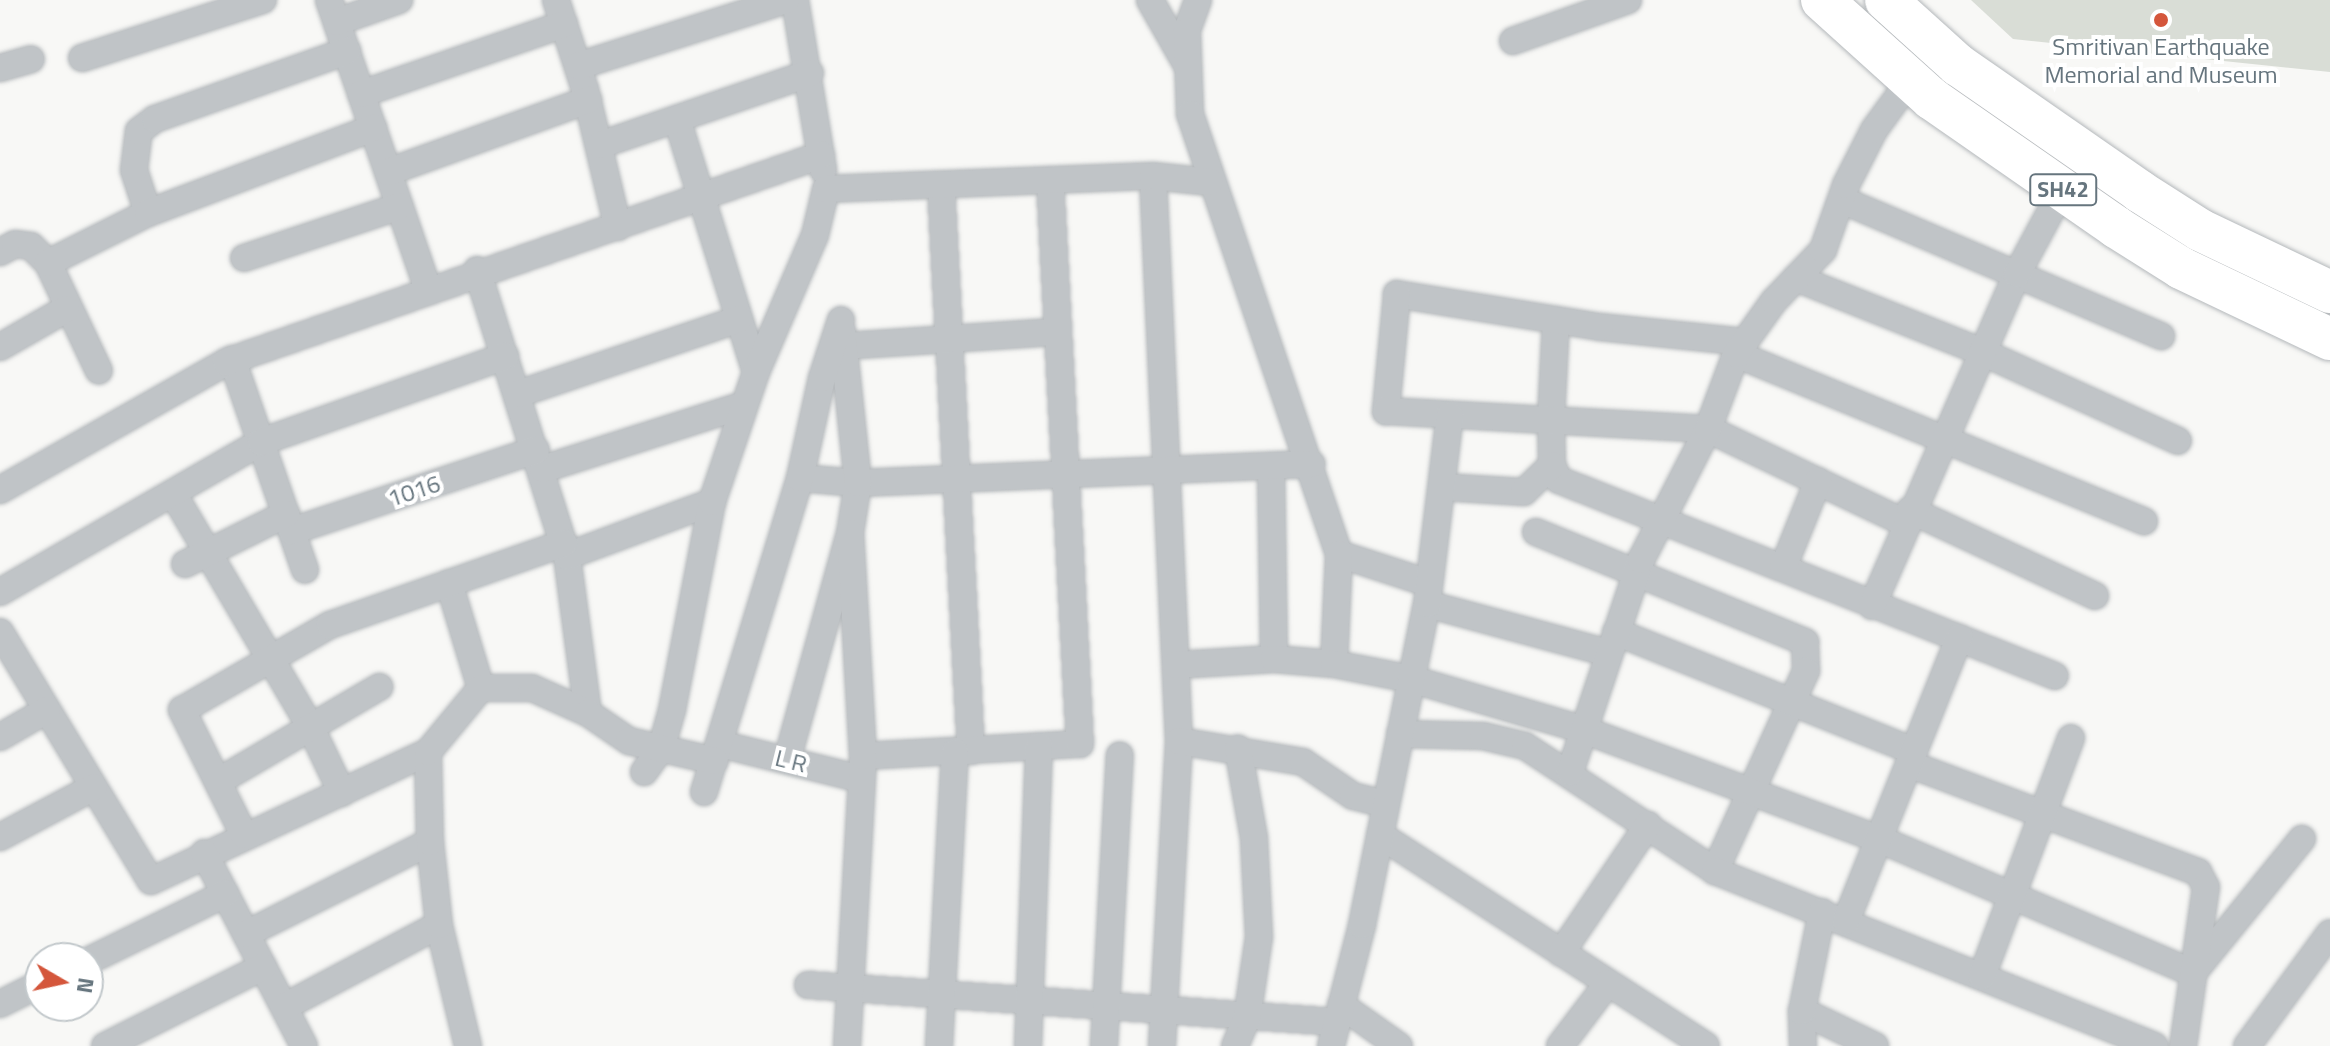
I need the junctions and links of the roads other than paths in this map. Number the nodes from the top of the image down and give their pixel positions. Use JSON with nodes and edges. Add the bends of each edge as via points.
{"nodes":[{"id":1,"x":263,"y":0,"type":"edge"},
{"id":2,"x":399,"y":0,"type":"edge"},
{"id":3,"x":786,"y":0,"type":"edge"},
{"id":4,"x":795,"y":0,"type":"edge"},
{"id":5,"x":1150,"y":0,"type":"edge"},
{"id":6,"x":1198,"y":0,"type":"edge"},
{"id":7,"x":1628,"y":0,"type":"edge"},
{"id":8,"x":1822,"y":0,"type":"edge"},
{"id":9,"x":1886,"y":0,"type":"edge"},
{"id":10,"x":1570,"y":10,"type":"edge"},
{"id":11,"x":333,"y":11,"type":"edge"},
{"id":12,"x":560,"y":12,"type":"edge"},
{"id":13,"x":1513,"y":41,"type":"dead end"},
{"id":14,"x":347,"y":51,"type":"junction"},
{"id":15,"x":82,"y":58,"type":"dead end"},
{"id":16,"x":31,"y":59,"type":"dead end"},
{"id":17,"x":1187,"y":65,"type":"junction"},
{"id":18,"x":578,"y":66,"type":"junction"},
{"id":19,"x":0,"y":68,"type":"edge"},
{"id":20,"x":810,"y":73,"type":"junction"},
{"id":21,"x":1911,"y":79,"type":"junction"},
{"id":22,"x":361,"y":94,"type":"junction"},
{"id":23,"x":588,"y":100,"type":"junction"},
{"id":24,"x":677,"y":119,"type":"junction"},
{"id":25,"x":373,"y":128,"type":"junction"},
{"id":26,"x":600,"y":145,"type":"junction"},
{"id":27,"x":821,"y":155,"type":"junction"},
{"id":28,"x":388,"y":172,"type":"junction"},
{"id":29,"x":1153,"y":176,"type":"junction"},
{"id":30,"x":1050,"y":180,"type":"junction"},
{"id":31,"x":1210,"y":182,"type":"junction"},
{"id":32,"x":941,"y":185,"type":"junction"},
{"id":33,"x":826,"y":189,"type":"junction"},
{"id":34,"x":701,"y":197,"type":"junction"},
{"id":35,"x":1842,"y":200,"type":"junction"},
{"id":36,"x":400,"y":206,"type":"junction"},
{"id":37,"x":2053,"y":207,"type":"dead end"},
{"id":38,"x":148,"y":213,"type":"junction"},
{"id":39,"x":618,"y":227,"type":"junction"},
{"id":40,"x":0,"y":252,"type":"edge"},
{"id":41,"x":244,"y":258,"type":"dead end"},
{"id":42,"x":48,"y":263,"type":"junction"},
{"id":43,"x":477,"y":270,"type":"junction"},
{"id":44,"x":2017,"y":274,"type":"junction"},
{"id":45,"x":1796,"y":278,"type":"junction"},
{"id":46,"x":428,"y":289,"type":"junction"},
{"id":47,"x":2330,"y":292,"type":"edge"},
{"id":48,"x":66,"y":309,"type":"junction"},
{"id":49,"x":739,"y":319,"type":"junction"},
{"id":50,"x":1556,"y":320,"type":"junction"},
{"id":51,"x":1056,"y":332,"type":"junction"},
{"id":52,"x":947,"y":336,"type":"junction"},
{"id":53,"x":2161,"y":336,"type":"dead end"},
{"id":54,"x":2330,"y":339,"type":"edge"},
{"id":55,"x":844,"y":346,"type":"junction"},
{"id":56,"x":0,"y":347,"type":"edge"},
{"id":57,"x":1740,"y":348,"type":"junction"},
{"id":58,"x":1982,"y":352,"type":"junction"},
{"id":59,"x":505,"y":356,"type":"junction"},
{"id":60,"x":232,"y":359,"type":"junction"},
{"id":61,"x":99,"y":371,"type":"dead end"},
{"id":62,"x":756,"y":372,"type":"junction"},
{"id":63,"x":518,"y":394,"type":"junction"},
{"id":64,"x":744,"y":405,"type":"junction"},
{"id":65,"x":1450,"y":415,"type":"junction"},
{"id":66,"x":1551,"y":419,"type":"junction"},
{"id":67,"x":1708,"y":429,"type":"junction"},
{"id":68,"x":1948,"y":439,"type":"junction"},
{"id":69,"x":2178,"y":441,"type":"dead end"},
{"id":70,"x":261,"y":442,"type":"junction"},
{"id":71,"x":540,"y":460,"type":"junction"},
{"id":72,"x":1312,"y":464,"type":"junction"},
{"id":73,"x":1552,"y":465,"type":"junction"},
{"id":74,"x":1271,"y":467,"type":"junction"},
{"id":75,"x":1166,"y":470,"type":"junction"},
{"id":76,"x":1063,"y":472,"type":"junction"},
{"id":77,"x":953,"y":476,"type":"junction"},
{"id":78,"x":800,"y":478,"type":"junction"},
{"id":79,"x":1818,"y":481,"type":"junction"},
{"id":80,"x":858,"y":483,"type":"junction"},
{"id":81,"x":1442,"y":487,"type":"junction"},
{"id":82,"x":0,"y":490,"type":"edge"},
{"id":83,"x":174,"y":495,"type":"junction"},
{"id":84,"x":712,"y":502,"type":"junction"},
{"id":85,"x":1908,"y":516,"type":"junction"},
{"id":86,"x":1661,"y":520,"type":"junction"},
{"id":87,"x":2144,"y":521,"type":"dead end"},
{"id":88,"x":289,"y":523,"type":"junction"},
{"id":89,"x":1536,"y":532,"type":"dead end"},
{"id":90,"x":850,"y":533,"type":"junction"},
{"id":91,"x":566,"y":550,"type":"junction"},
{"id":92,"x":1339,"y":554,"type":"junction"},
{"id":93,"x":196,"y":559,"type":"junction"},
{"id":94,"x":1783,"y":568,"type":"junction"},
{"id":95,"x":305,"y":570,"type":"dead end"},
{"id":96,"x":1637,"y":572,"type":"junction"},
{"id":97,"x":449,"y":583,"type":"junction"},
{"id":98,"x":0,"y":592,"type":"edge"},
{"id":99,"x":1427,"y":594,"type":"junction"},
{"id":100,"x":2095,"y":596,"type":"dead end"},
{"id":101,"x":1872,"y":606,"type":"junction"},
{"id":102,"x":1959,"y":638,"type":"junction"},
{"id":103,"x":2,"y":639,"type":"edge"},
{"id":104,"x":1613,"y":643,"type":"junction"},
{"id":105,"x":1274,"y":659,"type":"junction"},
{"id":106,"x":270,"y":660,"type":"junction"},
{"id":107,"x":1334,"y":664,"type":"junction"},
{"id":108,"x":1176,"y":665,"type":"junction"},
{"id":109,"x":2055,"y":676,"type":"dead end"},
{"id":110,"x":1411,"y":679,"type":"junction"},
{"id":111,"x":379,"y":687,"type":"dead end"},
{"id":112,"x":481,"y":688,"type":"junction"},
{"id":113,"x":1791,"y":704,"type":"junction"},
{"id":114,"x":47,"y":710,"type":"junction"},
{"id":115,"x":588,"y":713,"type":"junction"},
{"id":116,"x":311,"y":728,"type":"junction"},
{"id":117,"x":1584,"y":730,"type":"junction"},
{"id":118,"x":1400,"y":734,"type":"junction"},
{"id":119,"x":0,"y":737,"type":"edge"},
{"id":120,"x":2071,"y":738,"type":"dead end"},
{"id":121,"x":1179,"y":741,"type":"junction"},
{"id":122,"x":1039,"y":746,"type":"junction"},
{"id":123,"x":1238,"y":748,"type":"junction"},
{"id":124,"x":661,"y":749,"type":"junction"},
{"id":125,"x":428,"y":752,"type":"junction"},
{"id":126,"x":963,"y":752,"type":"junction"},
{"id":127,"x":718,"y":753,"type":"junction"},
{"id":128,"x":1120,"y":755,"type":"dead end"},
{"id":129,"x":1912,"y":758,"type":"junction"},
{"id":130,"x":787,"y":760,"type":"junction"},
{"id":131,"x":862,"y":767,"type":"junction"},
{"id":132,"x":644,"y":772,"type":"dead end"},
{"id":133,"x":1570,"y":772,"type":"junction"},
{"id":134,"x":219,"y":781,"type":"junction"},
{"id":135,"x":94,"y":787,"type":"junction"},
{"id":136,"x":704,"y":792,"type":"dead end"},
{"id":137,"x":1751,"y":792,"type":"junction"},
{"id":138,"x":342,"y":793,"type":"junction"},
{"id":139,"x":1386,"y":804,"type":"junction"},
{"id":140,"x":2042,"y":815,"type":"junction"},
{"id":141,"x":1648,"y":825,"type":"junction"},
{"id":142,"x":244,"y":835,"type":"junction"},
{"id":143,"x":1380,"y":835,"type":"junction"},
{"id":144,"x":0,"y":837,"type":"edge"},
{"id":145,"x":1879,"y":839,"type":"junction"},
{"id":146,"x":2302,"y":839,"type":"dead end"},
{"id":147,"x":430,"y":842,"type":"junction"},
{"id":148,"x":204,"y":853,"type":"junction"},
{"id":149,"x":1715,"y":871,"type":"junction"},
{"id":150,"x":225,"y":894,"type":"junction"},
{"id":151,"x":2012,"y":895,"type":"junction"},
{"id":152,"x":1834,"y":917,"type":"junction"},
{"id":153,"x":439,"y":925,"type":"junction"},
{"id":154,"x":2330,"y":933,"type":"edge"},
{"id":155,"x":246,"y":934,"type":"junction"},
{"id":156,"x":104,"y":953,"type":"edge"},
{"id":157,"x":1561,"y":953,"type":"junction"},
{"id":158,"x":263,"y":967,"type":"junction"},
{"id":159,"x":2193,"y":973,"type":"junction"},
{"id":160,"x":1982,"y":976,"type":"junction"},
{"id":161,"x":1608,"y":983,"type":"junction"},
{"id":162,"x":808,"y":985,"type":"dead end"},
{"id":163,"x":849,"y":988,"type":"junction"},
{"id":164,"x":24,"y":992,"type":"edge"},
{"id":165,"x":943,"y":995,"type":"junction"},
{"id":166,"x":1030,"y":1001,"type":"junction"},
{"id":167,"x":0,"y":1004,"type":"edge"},
{"id":168,"x":284,"y":1007,"type":"junction"},
{"id":169,"x":1107,"y":1007,"type":"junction"},
{"id":170,"x":1802,"y":1011,"type":"junction"},
{"id":171,"x":1165,"y":1012,"type":"junction"},
{"id":172,"x":1247,"y":1018,"type":"junction"},
{"id":173,"x":1336,"y":1025,"type":"edge"},
{"id":174,"x":105,"y":1046,"type":"edge"},
{"id":175,"x":303,"y":1046,"type":"edge"},
{"id":176,"x":468,"y":1046,"type":"edge"},
{"id":177,"x":847,"y":1046,"type":"edge"},
{"id":178,"x":939,"y":1046,"type":"edge"},
{"id":179,"x":1028,"y":1046,"type":"edge"},
{"id":180,"x":1104,"y":1046,"type":"edge"},
{"id":181,"x":1162,"y":1046,"type":"edge"},
{"id":182,"x":1235,"y":1046,"type":"edge"},
{"id":183,"x":1399,"y":1046,"type":"edge"},
{"id":184,"x":1560,"y":1046,"type":"edge"},
{"id":185,"x":1706,"y":1046,"type":"edge"},
{"id":186,"x":1803,"y":1046,"type":"edge"},
{"id":187,"x":1875,"y":1046,"type":"edge"},
{"id":188,"x":2154,"y":1046,"type":"edge"},
{"id":189,"x":2183,"y":1046,"type":"edge"},
{"id":190,"x":2247,"y":1046,"type":"edge"}],
"edges":[{"from":1,"to":15,"type":"street"},
{"from":2,"to":11,"type":"street"},
{"from":3,"to":18,"type":"street"},
{"from":4,"to":20,"type":"street"},
{"from":5,"to":17,"type":"street"},
{"from":6,"to":17,"type":"street","via":[[1187,31]]},
{"from":7,"to":10,"type":"street"},
{"from":8,"to":21,"type":"main road","number":"SH42"},
{"from":9,"to":47,"type":"main road","number":"SH42","via":[[1958,65],[2139,191],[2200,230]]},
{"from":10,"to":13,"type":"street"},
{"from":11,"to":14,"type":"street"},
{"from":12,"to":18,"type":"street"},
{"from":12,"to":22,"type":"street"},
{"from":14,"to":22,"type":"street"},
{"from":14,"to":38,"type":"street","via":[[155,119],[139,131],[134,170]]},
{"from":16,"to":19,"type":"street"},
{"from":17,"to":31,"type":"street","via":[[1190,114]]},
{"from":18,"to":23,"type":"street"},
{"from":20,"to":24,"type":"street"},
{"from":20,"to":27,"type":"street"},
{"from":21,"to":35,"type":"street","via":[[1874,130]]},
{"from":21,"to":54,"type":"main road","number":"SH42","via":[[2181,268]]},
{"from":22,"to":25,"type":"street"},
{"from":23,"to":26,"type":"street"},
{"from":23,"to":28,"type":"street"},
{"from":24,"to":26,"type":"street"},
{"from":24,"to":34,"type":"street"},
{"from":25,"to":28,"type":"street"},
{"from":25,"to":38,"type":"street"},
{"from":26,"to":39,"type":"street"},
{"from":27,"to":33,"type":"street"},
{"from":27,"to":34,"type":"street"},
{"from":28,"to":36,"type":"street"},
{"from":29,"to":30,"type":"street"},
{"from":29,"to":31,"type":"street"},
{"from":29,"to":75,"type":"street"},
{"from":30,"to":32,"type":"street"},
{"from":30,"to":51,"type":"street"},
{"from":31,"to":72,"type":"street"},
{"from":32,"to":33,"type":"street"},
{"from":32,"to":52,"type":"street"},
{"from":33,"to":62,"type":"street","via":[[815,235]]},
{"from":34,"to":39,"type":"street"},
{"from":34,"to":49,"type":"street"},
{"from":35,"to":44,"type":"street"},
{"from":35,"to":45,"type":"street","via":[[1823,250]]},
{"from":36,"to":41,"type":"street"},
{"from":36,"to":46,"type":"street"},
{"from":37,"to":44,"type":"street"},
{"from":38,"to":42,"type":"street"},
{"from":39,"to":43,"type":"street"},
{"from":40,"to":42,"type":"street","via":[[15,244],[31,246]]},
{"from":42,"to":48,"type":"street"},
{"from":43,"to":46,"type":"street"},
{"from":43,"to":59,"type":"street"},
{"from":44,"to":53,"type":"street"},
{"from":44,"to":58,"type":"street"},
{"from":45,"to":57,"type":"street"},
{"from":45,"to":58,"type":"street"},
{"from":46,"to":60,"type":"street"},
{"from":48,"to":56,"type":"street"},
{"from":48,"to":61,"type":"street"},
{"from":49,"to":62,"type":"street"},
{"from":49,"to":63,"type":"street"},
{"from":50,"to":57,"type":"street"},
{"from":50,"to":65,"type":"street","via":[[1397,294],[1386,411]]},
{"from":50,"to":66,"type":"street"},
{"from":51,"to":52,"type":"street"},
{"from":51,"to":76,"type":"street"},
{"from":52,"to":55,"type":"street"},
{"from":52,"to":77,"type":"street"},
{"from":55,"to":78,"type":"street","via":[[841,320]]},
{"from":55,"to":80,"type":"street"},
{"from":57,"to":67,"type":"street"},
{"from":57,"to":68,"type":"street"},
{"from":58,"to":68,"type":"street"},
{"from":58,"to":69,"type":"street"},
{"from":59,"to":63,"type":"street"},
{"from":59,"to":70,"type":"street"},
{"from":60,"to":70,"type":"street"},
{"from":60,"to":82,"type":"street"},
{"from":62,"to":64,"type":"street"},
{"from":63,"to":71,"type":"street"},
{"from":64,"to":71,"type":"street","name":"1016"},
{"from":64,"to":84,"type":"street"},
{"from":65,"to":66,"type":"street"},
{"from":65,"to":81,"type":"street"},
{"from":66,"to":67,"type":"street"},
{"from":66,"to":73,"type":"street"},
{"from":67,"to":79,"type":"street"},
{"from":67,"to":86,"type":"street"},
{"from":68,"to":85,"type":"street"},
{"from":68,"to":87,"type":"street"},
{"from":70,"to":83,"type":"street"},
{"from":70,"to":88,"type":"street"},
{"from":71,"to":88,"type":"street","name":"1016"},
{"from":71,"to":91,"type":"street"},
{"from":72,"to":74,"type":"street"},
{"from":72,"to":92,"type":"street"},
{"from":73,"to":81,"type":"street","via":[[1524,492]]},
{"from":73,"to":86,"type":"street","via":[[1559,480],[1570,487]]},
{"from":74,"to":75,"type":"street"},
{"from":74,"to":105,"type":"street"},
{"from":75,"to":76,"type":"street"},
{"from":75,"to":108,"type":"street"},
{"from":76,"to":77,"type":"street"},
{"from":76,"to":122,"type":"street","name":"L R","via":[[1080,744]]},
{"from":77,"to":80,"type":"street"},
{"from":77,"to":126,"type":"street"},
{"from":78,"to":80,"type":"street"},
{"from":78,"to":127,"type":"street"},
{"from":79,"to":85,"type":"street"},
{"from":79,"to":94,"type":"street"},
{"from":80,"to":90,"type":"street"},
{"from":81,"to":99,"type":"street"},
{"from":83,"to":93,"type":"street"},
{"from":83,"to":98,"type":"street"},
{"from":84,"to":91,"type":"street"},
{"from":84,"to":124,"type":"street","via":[[687,645]]},
{"from":85,"to":100,"type":"street"},
{"from":85,"to":101,"type":"street"},
{"from":86,"to":94,"type":"street"},
{"from":86,"to":96,"type":"street"},
{"from":88,"to":93,"type":"street","name":"1016"},
{"from":88,"to":95,"type":"street"},
{"from":89,"to":96,"type":"street"},
{"from":90,"to":130,"type":"street"},
{"from":90,"to":131,"type":"street"},
{"from":91,"to":97,"type":"street"},
{"from":91,"to":115,"type":"street"},
{"from":92,"to":99,"type":"street"},
{"from":92,"to":107,"type":"street"},
{"from":93,"to":106,"type":"street"},
{"from":94,"to":101,"type":"street"},
{"from":96,"to":104,"type":"street"},
{"from":96,"to":113,"type":"street","via":[[1805,642],[1806,671]]},
{"from":97,"to":106,"type":"street","via":[[330,625]]},
{"from":97,"to":112,"type":"street"},
{"from":99,"to":104,"type":"street"},
{"from":99,"to":110,"type":"street"},
{"from":101,"to":102,"type":"street"},
{"from":102,"to":109,"type":"street"},
{"from":102,"to":129,"type":"street"},
{"from":103,"to":114,"type":"street"},
{"from":104,"to":113,"type":"street"},
{"from":104,"to":117,"type":"street"},
{"from":105,"to":107,"type":"street"},
{"from":105,"to":108,"type":"street"},
{"from":106,"to":116,"type":"street"},
{"from":106,"to":134,"type":"street","via":[[182,710]]},
{"from":107,"to":110,"type":"street"},
{"from":108,"to":121,"type":"street"},
{"from":110,"to":117,"type":"street"},
{"from":110,"to":118,"type":"street"},
{"from":111,"to":116,"type":"street"},
{"from":112,"to":115,"type":"street","name":"L R","via":[[532,688]]},
{"from":112,"to":125,"type":"street"},
{"from":113,"to":129,"type":"street"},
{"from":113,"to":137,"type":"street"},
{"from":114,"to":119,"type":"street"},
{"from":114,"to":135,"type":"street"},
{"from":115,"to":124,"type":"street","name":"L R","via":[[629,741]]},
{"from":116,"to":134,"type":"street"},
{"from":116,"to":138,"type":"street"},
{"from":117,"to":133,"type":"street"},
{"from":117,"to":137,"type":"street"},
{"from":118,"to":133,"type":"street","via":[[1506,739]]},
{"from":118,"to":139,"type":"street"},
{"from":120,"to":140,"type":"street"},
{"from":121,"to":123,"type":"street"},
{"from":121,"to":171,"type":"street"},
{"from":122,"to":126,"type":"street","name":"L R"},
{"from":122,"to":166,"type":"street"},
{"from":123,"to":139,"type":"street","via":[[1303,762],[1353,796]]},
{"from":123,"to":172,"type":"street","via":[[1258,891],[1259,937]]},
{"from":124,"to":127,"type":"street","name":"L R"},
{"from":124,"to":132,"type":"street"},
{"from":125,"to":138,"type":"street"},
{"from":125,"to":147,"type":"street"},
{"from":126,"to":131,"type":"street","name":"L R"},
{"from":126,"to":165,"type":"street"},
{"from":127,"to":130,"type":"street","name":"L R"},
{"from":127,"to":136,"type":"street"},
{"from":128,"to":169,"type":"street"},
{"from":129,"to":140,"type":"street"},
{"from":129,"to":145,"type":"street"},
{"from":130,"to":131,"type":"street","name":"L R"},
{"from":131,"to":163,"type":"street"},
{"from":133,"to":141,"type":"street"},
{"from":134,"to":142,"type":"street"},
{"from":135,"to":144,"type":"street"},
{"from":135,"to":148,"type":"street","via":[[151,881]]},
{"from":137,"to":145,"type":"street"},
{"from":137,"to":149,"type":"street"},
{"from":138,"to":142,"type":"street"},
{"from":139,"to":143,"type":"street"},
{"from":140,"to":151,"type":"street"},
{"from":140,"to":159,"type":"street","via":[[2198,872],[2206,887]]},
{"from":141,"to":149,"type":"street"},
{"from":141,"to":157,"type":"street"},
{"from":142,"to":148,"type":"street"},
{"from":143,"to":157,"type":"street"},
{"from":143,"to":173,"type":"street"},
{"from":145,"to":151,"type":"street"},
{"from":145,"to":152,"type":"street"},
{"from":146,"to":159,"type":"street"},
{"from":147,"to":153,"type":"street"},
{"from":147,"to":155,"type":"street"},
{"from":148,"to":150,"type":"street"},
{"from":149,"to":152,"type":"street"},
{"from":150,"to":155,"type":"street"},
{"from":150,"to":156,"type":"street"},
{"from":151,"to":159,"type":"street"},
{"from":151,"to":160,"type":"street"},
{"from":152,"to":160,"type":"street"},
{"from":152,"to":170,"type":"street"},
{"from":153,"to":168,"type":"street"},
{"from":153,"to":176,"type":"street"},
{"from":154,"to":190,"type":"street"},
{"from":155,"to":158,"type":"street"},
{"from":157,"to":161,"type":"street"},
{"from":158,"to":168,"type":"street"},
{"from":158,"to":174,"type":"street"},
{"from":159,"to":189,"type":"street"},
{"from":160,"to":188,"type":"street"},
{"from":161,"to":184,"type":"street"},
{"from":161,"to":185,"type":"street"},
{"from":162,"to":163,"type":"street"},
{"from":163,"to":165,"type":"street"},
{"from":163,"to":177,"type":"street"},
{"from":164,"to":167,"type":"street"},
{"from":165,"to":166,"type":"street"},
{"from":165,"to":178,"type":"street"},
{"from":166,"to":169,"type":"street"},
{"from":166,"to":179,"type":"street"},
{"from":168,"to":175,"type":"street"},
{"from":169,"to":171,"type":"street"},
{"from":169,"to":180,"type":"street"},
{"from":170,"to":186,"type":"street"},
{"from":170,"to":187,"type":"street"},
{"from":171,"to":172,"type":"street"},
{"from":171,"to":181,"type":"street"},
{"from":172,"to":173,"type":"street"},
{"from":172,"to":182,"type":"street"},
{"from":173,"to":183,"type":"street"}]}
